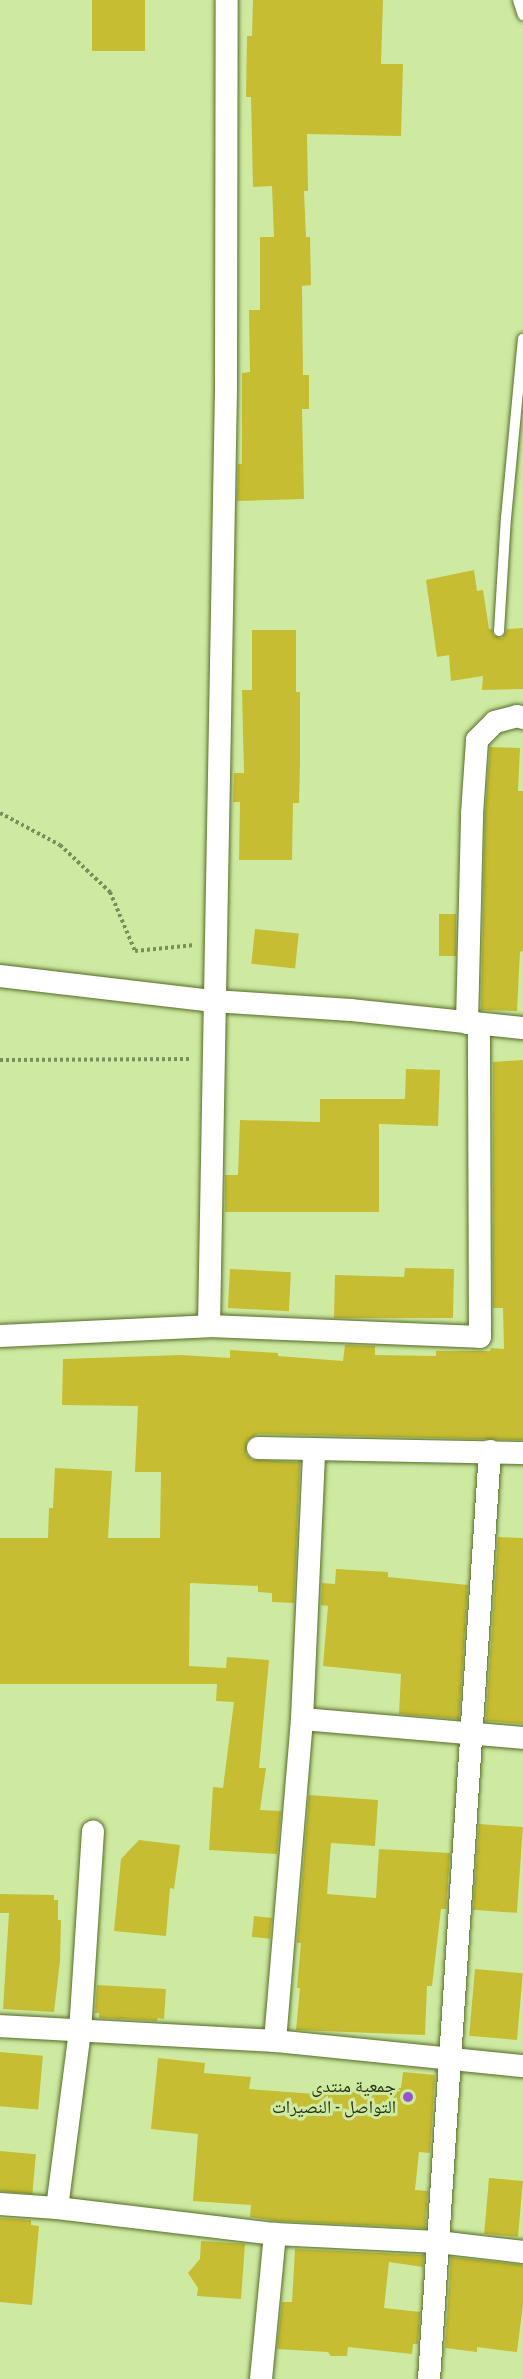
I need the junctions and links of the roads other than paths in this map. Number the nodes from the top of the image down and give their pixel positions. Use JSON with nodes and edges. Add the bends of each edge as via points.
{"nodes":[{"id":1,"x":227,"y":0,"type":"edge"},
{"id":2,"x":518,"y":0,"type":"edge"},
{"id":3,"x":523,"y":15,"type":"edge"},
{"id":4,"x":523,"y":339,"type":"edge"},
{"id":5,"x":499,"y":631,"type":"dead end"},
{"id":6,"x":523,"y":718,"type":"edge"},
{"id":7,"x":0,"y":976,"type":"edge"},
{"id":8,"x":214,"y":1001,"type":"junction"},
{"id":9,"x":473,"y":1023,"type":"junction"},
{"id":10,"x":523,"y":1028,"type":"edge"},
{"id":11,"x":209,"y":1326,"type":"junction"},
{"id":12,"x":0,"y":1336,"type":"edge"},
{"id":13,"x":258,"y":1448,"type":"dead end"},
{"id":14,"x":314,"y":1451,"type":"junction"},
{"id":15,"x":490,"y":1451,"type":"junction"},
{"id":16,"x":523,"y":1453,"type":"edge"},
{"id":17,"x":302,"y":1719,"type":"junction"},
{"id":18,"x":471,"y":1734,"type":"junction"},
{"id":19,"x":523,"y":1738,"type":"edge"},
{"id":20,"x":93,"y":1831,"type":"dead end"},
{"id":21,"x":0,"y":2026,"type":"edge"},
{"id":22,"x":80,"y":2032,"type":"junction"},
{"id":23,"x":275,"y":2041,"type":"junction"},
{"id":24,"x":450,"y":2059,"type":"junction"},
{"id":25,"x":523,"y":2066,"type":"edge"},
{"id":26,"x":0,"y":2204,"type":"edge"},
{"id":27,"x":57,"y":2208,"type":"junction"},
{"id":28,"x":275,"y":2234,"type":"junction"},
{"id":29,"x":438,"y":2242,"type":"junction"},
{"id":30,"x":523,"y":2252,"type":"edge"},
{"id":31,"x":261,"y":2379,"type":"edge"},
{"id":32,"x":429,"y":2379,"type":"edge"}],
"edges":[{"from":1,"to":8,"type":"street","via":[[226,386]]},
{"from":2,"to":3,"type":"lane"},
{"from":4,"to":5,"type":"lane"},
{"from":6,"to":9,"type":"street","via":[[495,722],[477,740],[472,814]]},
{"from":7,"to":8,"type":"street"},
{"from":8,"to":9,"type":"street"},
{"from":8,"to":11,"type":"street"},
{"from":9,"to":10,"type":"street"},
{"from":9,"to":11,"type":"street","via":[[480,1337]]},
{"from":11,"to":12,"type":"street"},
{"from":13,"to":14,"type":"street"},
{"from":14,"to":15,"type":"street"},
{"from":14,"to":17,"type":"street"},
{"from":15,"to":16,"type":"street"},
{"from":15,"to":18,"type":"street"},
{"from":17,"to":18,"type":"street"},
{"from":17,"to":23,"type":"street"},
{"from":18,"to":19,"type":"street"},
{"from":18,"to":24,"type":"street"},
{"from":20,"to":22,"type":"street"},
{"from":21,"to":22,"type":"street"},
{"from":22,"to":23,"type":"street"},
{"from":22,"to":27,"type":"street"},
{"from":23,"to":24,"type":"street"},
{"from":24,"to":25,"type":"street"},
{"from":24,"to":29,"type":"street"},
{"from":26,"to":27,"type":"street"},
{"from":27,"to":28,"type":"street"},
{"from":28,"to":29,"type":"street"},
{"from":28,"to":31,"type":"street"},
{"from":29,"to":30,"type":"street"},
{"from":29,"to":32,"type":"street"}]}
